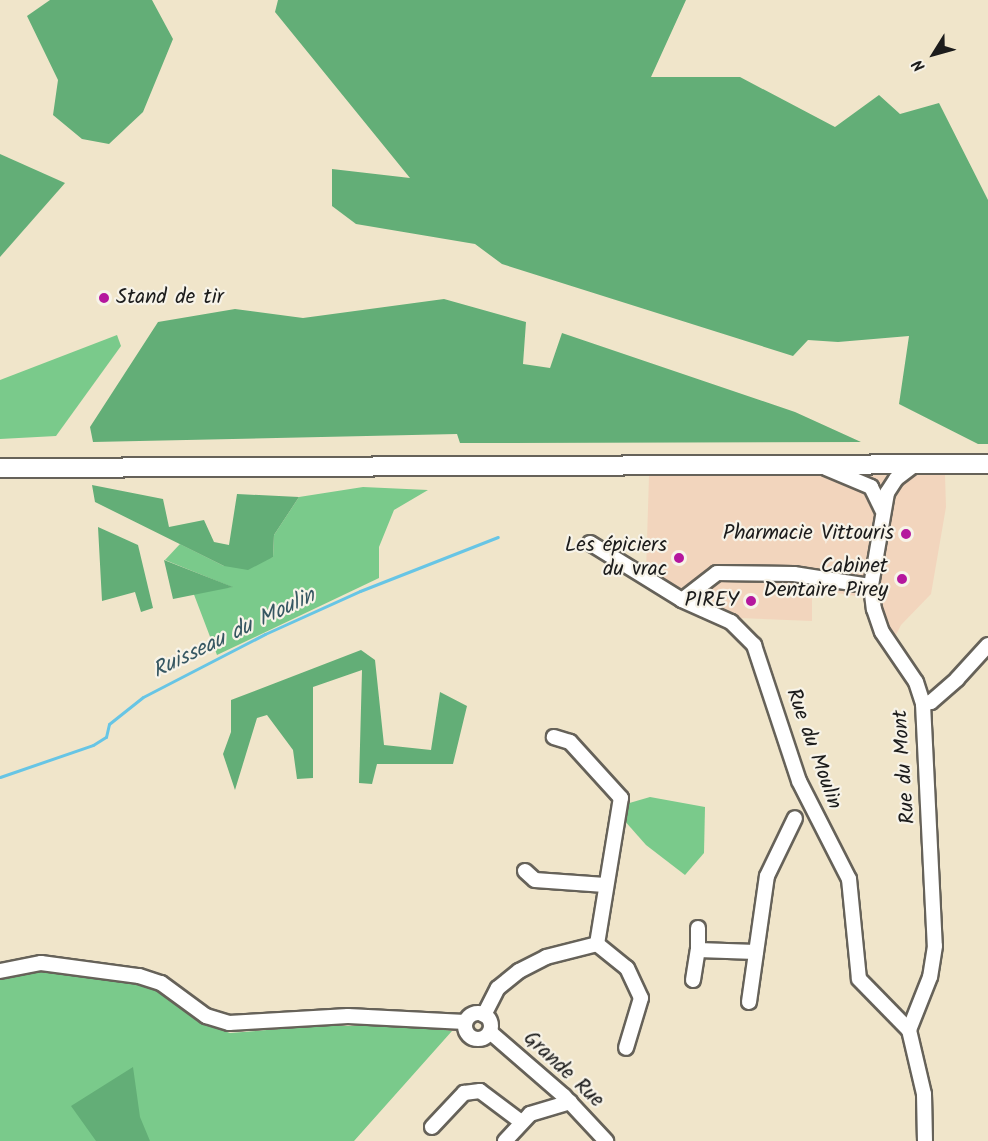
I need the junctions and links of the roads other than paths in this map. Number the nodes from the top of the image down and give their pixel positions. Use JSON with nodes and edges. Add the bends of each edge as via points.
{"nodes":[{"id":1,"x":988,"y":464,"type":"edge"},
{"id":2,"x":818,"y":465,"type":"junction"},
{"id":3,"x":894,"y":465,"type":"junction"},
{"id":4,"x":913,"y":466,"type":"junction"},
{"id":5,"x":0,"y":468,"type":"edge"},
{"id":6,"x":882,"y":507,"type":"junction"},
{"id":7,"x":590,"y":543,"type":"dead end"},
{"id":8,"x":871,"y":586,"type":"junction"},
{"id":9,"x":682,"y":600,"type":"junction"},
{"id":10,"x":988,"y":645,"type":"edge"},
{"id":11,"x":923,"y":704,"type":"junction"},
{"id":12,"x":554,"y":737,"type":"dead end"},
{"id":13,"x":795,"y":818,"type":"dead end"},
{"id":14,"x":525,"y":871,"type":"dead end"},
{"id":15,"x":605,"y":885,"type":"junction"},
{"id":16,"x":698,"y":928,"type":"dead end"},
{"id":17,"x":597,"y":944,"type":"junction"},
{"id":18,"x":698,"y":950,"type":"junction"},
{"id":19,"x":756,"y":952,"type":"junction"},
{"id":20,"x":0,"y":971,"type":"edge"},
{"id":21,"x":693,"y":980,"type":"dead end"},
{"id":22,"x":749,"y":1002,"type":"dead end"},
{"id":23,"x":484,"y":1015,"type":"junction"},
{"id":24,"x":465,"y":1022,"type":"junction"},
{"id":25,"x":909,"y":1030,"type":"junction"},
{"id":26,"x":489,"y":1032,"type":"junction"},
{"id":27,"x":626,"y":1048,"type":"dead end"},
{"id":28,"x":570,"y":1102,"type":"junction"},
{"id":29,"x":520,"y":1121,"type":"junction"},
{"id":30,"x":432,"y":1127,"type":"dead end"},
{"id":31,"x":505,"y":1141,"type":"edge"},
{"id":32,"x":606,"y":1141,"type":"edge"},
{"id":33,"x":925,"y":1141,"type":"edge"}],
"edges":[{"from":1,"to":4,"type":"main road"},
{"from":2,"to":3,"type":"main road"},
{"from":2,"to":5,"type":"main road"},
{"from":2,"to":6,"type":"street","via":[[866,484]]},
{"from":3,"to":4,"type":"main road"},
{"from":3,"to":6,"type":"street","via":[[884,482]]},
{"from":4,"to":6,"type":"street","via":[[890,487]]},
{"from":6,"to":8,"type":"street","name":"Rue du Mont"},
{"from":7,"to":9,"type":"street","name":"Rue du Moulin"},
{"from":8,"to":9,"type":"street","via":[[794,574],[717,573]]},
{"from":8,"to":11,"type":"street","name":"Rue du Mont","via":[[882,632],[916,682]]},
{"from":9,"to":25,"type":"street","name":"Rue du Moulin","via":[[730,622],[754,645],[799,782],[849,879],[859,979]]},
{"from":10,"to":11,"type":"street","via":[[957,679],[931,702]]},
{"from":11,"to":25,"type":"street","name":"Rue du Mont","via":[[935,946],[930,977]]},
{"from":12,"to":15,"type":"street","via":[[570,742],[621,798]]},
{"from":13,"to":19,"type":"street","via":[[767,876]]},
{"from":14,"to":15,"type":"street","via":[[535,880]]},
{"from":15,"to":17,"type":"street"},
{"from":16,"to":18,"type":"street"},
{"from":17,"to":23,"type":"street","via":[[546,957],[519,972],[498,988]]},
{"from":17,"to":27,"type":"street","via":[[627,968],[641,998]]},
{"from":18,"to":19,"type":"street"},
{"from":18,"to":21,"type":"street"},
{"from":19,"to":22,"type":"street"},
{"from":20,"to":24,"type":"street","via":[[41,963],[139,976],[161,983],[207,1016],[229,1023],[348,1016]]},
{"from":23,"to":24,"type":"street","via":[[473,1014]]},
{"from":23,"to":26,"type":"street","via":[[490,1020]]},
{"from":24,"to":26,"type":"street","via":[[465,1030],[475,1039]]},
{"from":25,"to":33,"type":"street","via":[[924,1094]]},
{"from":26,"to":28,"type":"street","name":"Grande Rue"},
{"from":28,"to":29,"type":"street"},
{"from":28,"to":32,"type":"street","name":"Grande Rue"},
{"from":29,"to":30,"type":"street","via":[[480,1091],[464,1093]]},
{"from":29,"to":31,"type":"street"}]}
